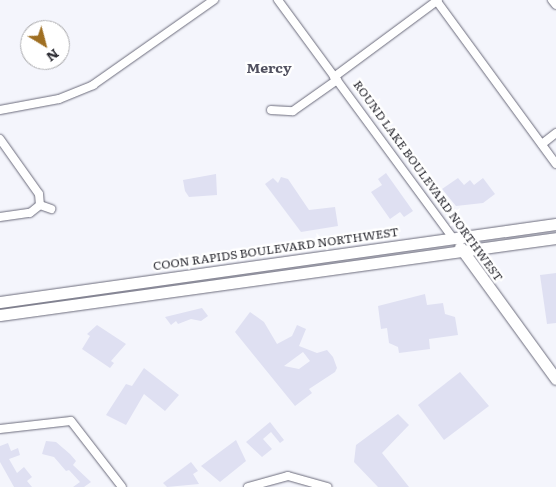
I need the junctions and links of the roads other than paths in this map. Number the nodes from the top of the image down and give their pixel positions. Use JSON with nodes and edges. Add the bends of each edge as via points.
{"nodes":[{"id":1,"x":214,"y":0,"type":"edge"},
{"id":2,"x":278,"y":0,"type":"edge"},
{"id":3,"x":437,"y":0,"type":"edge"},
{"id":4,"x":552,"y":0,"type":"edge"},
{"id":5,"x":556,"y":5,"type":"edge"},
{"id":6,"x":336,"y":78,"type":"junction"},
{"id":7,"x":0,"y":110,"type":"edge"},
{"id":8,"x":272,"y":110,"type":"dead end"},
{"id":9,"x":556,"y":133,"type":"edge"},
{"id":10,"x":0,"y":140,"type":"edge"},
{"id":11,"x":542,"y":144,"type":"junction"},
{"id":12,"x":556,"y":164,"type":"edge"},
{"id":13,"x":40,"y":205,"type":"junction"},
{"id":14,"x":51,"y":209,"type":"dead end"},
{"id":15,"x":0,"y":218,"type":"edge"},
{"id":16,"x":556,"y":224,"type":"edge"},
{"id":17,"x":453,"y":238,"type":"junction"},
{"id":18,"x":556,"y":238,"type":"edge"},
{"id":19,"x":462,"y":251,"type":"junction"},
{"id":20,"x":0,"y":302,"type":"edge"},
{"id":21,"x":0,"y":315,"type":"edge"},
{"id":22,"x":556,"y":379,"type":"edge"},
{"id":23,"x":0,"y":429,"type":"edge"},
{"id":24,"x":122,"y":487,"type":"edge"},
{"id":25,"x":248,"y":487,"type":"edge"},
{"id":26,"x":327,"y":487,"type":"edge"}],
"edges":[{"from":1,"to":7,"type":"street","via":[[94,85],[59,100]]},
{"from":2,"to":6,"type":"street","name":"ROUND LAKE BOULEVARD NORTHWEST"},
{"from":3,"to":6,"type":"street"},
{"from":3,"to":11,"type":"street"},
{"from":4,"to":5,"type":"street"},
{"from":6,"to":8,"type":"street","via":[[293,112]]},
{"from":6,"to":17,"type":"street","name":"ROUND LAKE BOULEVARD NORTHWEST"},
{"from":9,"to":11,"type":"street"},
{"from":10,"to":13,"type":"street","via":[[39,194]]},
{"from":11,"to":12,"type":"street"},
{"from":13,"to":14,"type":"street"},
{"from":13,"to":15,"type":"street","via":[[30,213]]},
{"from":16,"to":17,"type":"main road","name":"COON RAPIDS BOULEVARD NORTHWEST"},
{"from":17,"to":19,"type":"main road","name":"ROUND LAKE BOULEVARD NORTHWEST"},
{"from":17,"to":20,"type":"main road","name":"COON RAPIDS BOULEVARD NORTHWEST"},
{"from":18,"to":19,"type":"main road"},
{"from":19,"to":21,"type":"main road"},
{"from":19,"to":22,"type":"main road","name":"ROUND LAKE BOULEVARD NORTHWEST"},
{"from":23,"to":24,"type":"street","via":[[64,419],[77,426]]},
{"from":25,"to":26,"type":"street","via":[[288,476]]}]}
